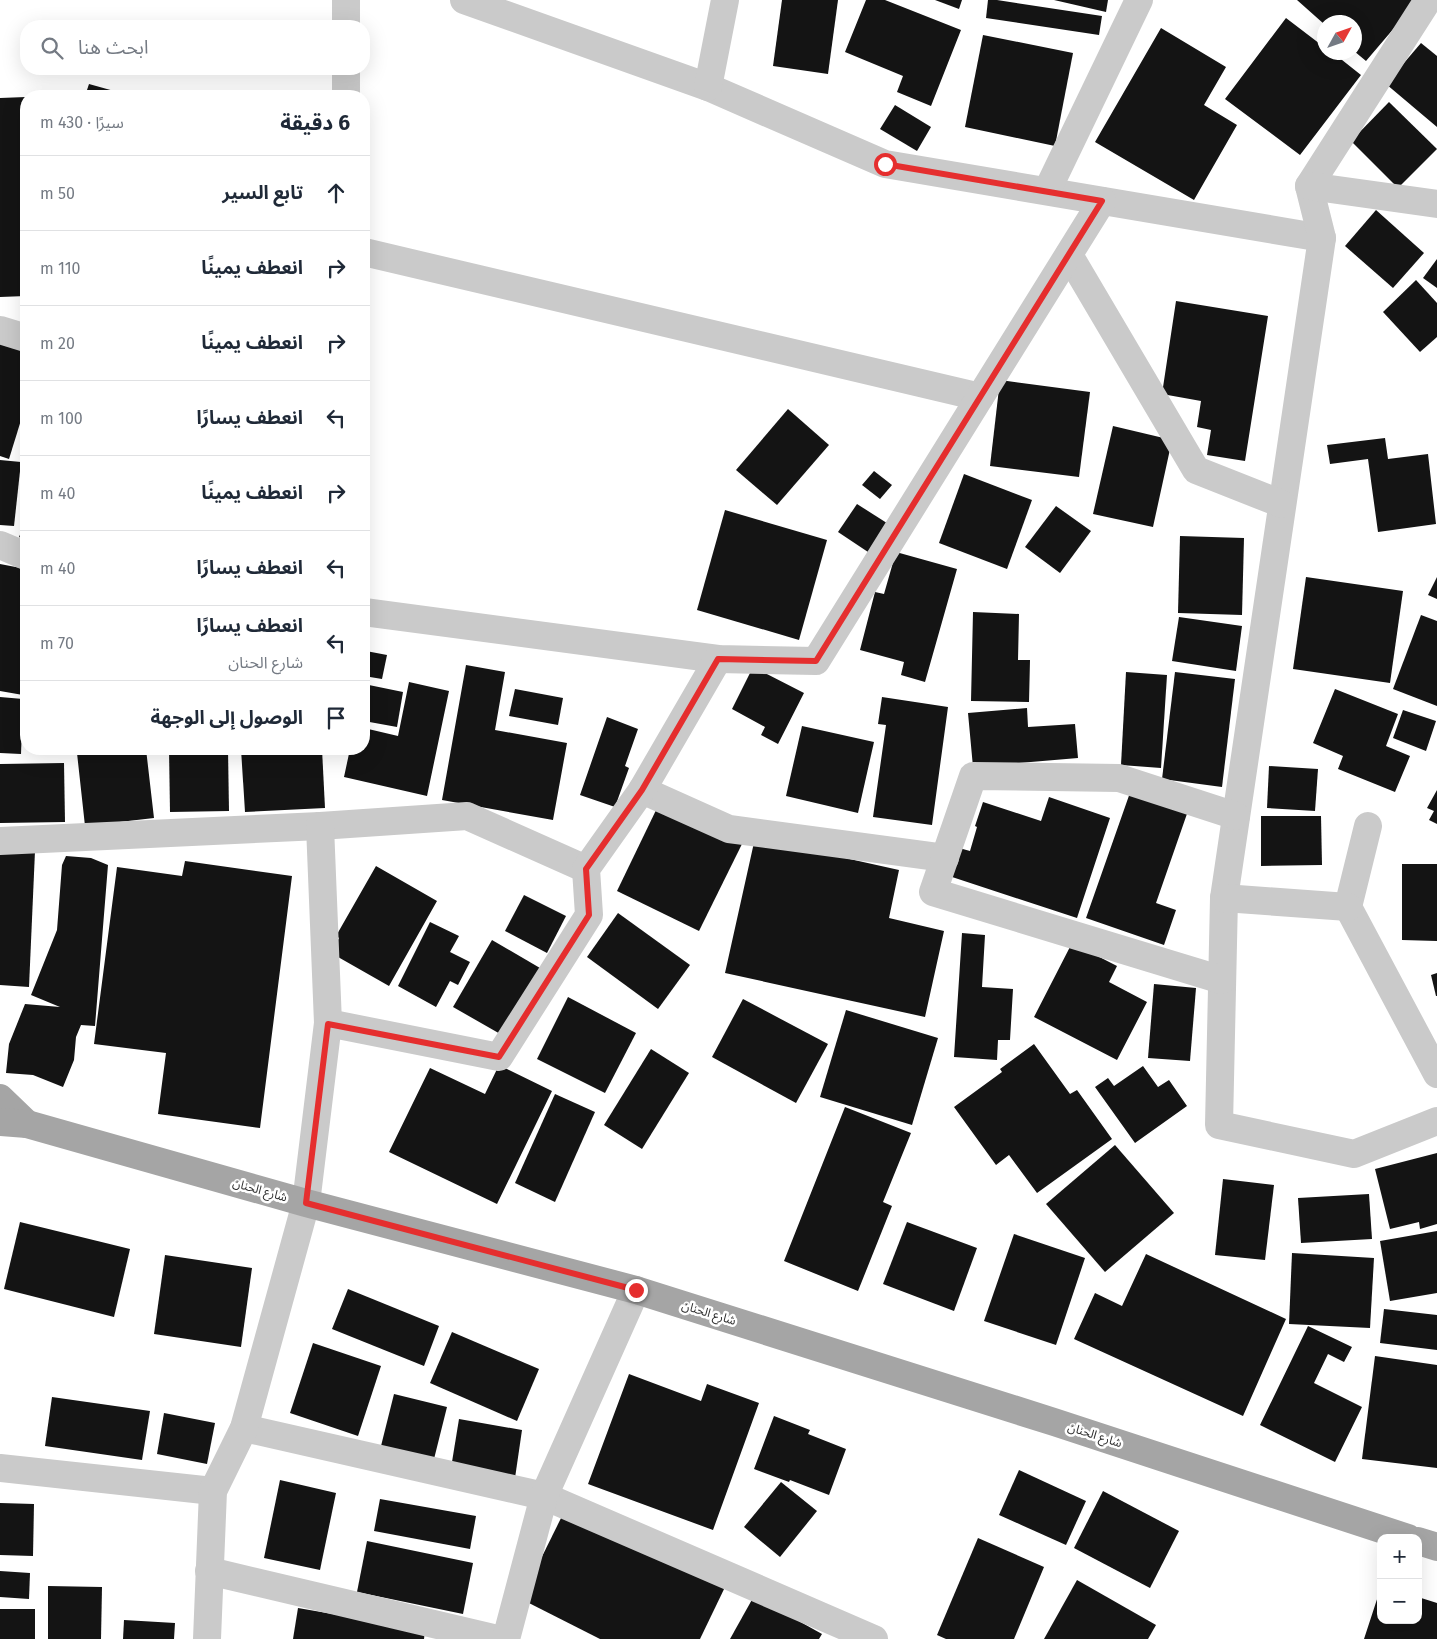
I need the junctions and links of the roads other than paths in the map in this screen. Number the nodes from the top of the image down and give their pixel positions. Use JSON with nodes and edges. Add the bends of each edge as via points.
{"nodes":[{"id":1,"x":346,"y":0,"type":"edge"},
{"id":2,"x":464,"y":0,"type":"edge"},
{"id":3,"x":725,"y":0,"type":"edge"},
{"id":4,"x":1139,"y":0,"type":"edge"},
{"id":5,"x":1428,"y":0,"type":"edge"},
{"id":6,"x":346,"y":20,"type":"edge"},
{"id":7,"x":346,"y":75,"type":"edge"},
{"id":8,"x":708,"y":87,"type":"junction"},
{"id":9,"x":346,"y":90,"type":"edge"},
{"id":10,"x":1309,"y":186,"type":"junction"},
{"id":11,"x":1047,"y":191,"type":"junction"},
{"id":12,"x":1102,"y":201,"type":"junction"},
{"id":13,"x":1437,"y":204,"type":"edge"},
{"id":14,"x":1322,"y":238,"type":"junction"},
{"id":15,"x":370,"y":253,"type":"edge"},
{"id":16,"x":1069,"y":255,"type":"junction"},
{"id":17,"x":0,"y":330,"type":"edge"},
{"id":18,"x":20,"y":336,"type":"edge"},
{"id":19,"x":980,"y":397,"type":"junction"},
{"id":20,"x":1282,"y":504,"type":"junction"},
{"id":21,"x":0,"y":545,"type":"edge"},
{"id":22,"x":20,"y":553,"type":"edge"},
{"id":23,"x":370,"y":613,"type":"edge"},
{"id":24,"x":718,"y":659,"type":"junction"},
{"id":25,"x":642,"y":790,"type":"junction"},
{"id":26,"x":1236,"y":816,"type":"junction"},
{"id":27,"x":320,"y":826,"type":"junction"},
{"id":28,"x":1368,"y":826,"type":"dead end"},
{"id":29,"x":0,"y":841,"type":"edge"},
{"id":30,"x":945,"y":858,"type":"junction"},
{"id":31,"x":586,"y":869,"type":"junction"},
{"id":32,"x":1224,"y":898,"type":"junction"},
{"id":33,"x":1348,"y":907,"type":"junction"},
{"id":34,"x":1222,"y":980,"type":"junction"},
{"id":35,"x":328,"y":1024,"type":"junction"},
{"id":36,"x":1437,"y":1074,"type":"edge"},
{"id":37,"x":0,"y":1098,"type":"edge"},
{"id":38,"x":1437,"y":1121,"type":"edge"},
{"id":39,"x":0,"y":1122,"type":"edge"},
{"id":40,"x":27,"y":1124,"type":"junction"},
{"id":41,"x":306,"y":1203,"type":"junction"},
{"id":42,"x":636,"y":1290,"type":"junction"},
{"id":43,"x":244,"y":1428,"type":"junction"},
{"id":44,"x":0,"y":1468,"type":"edge"},
{"id":45,"x":213,"y":1492,"type":"junction"},
{"id":46,"x":544,"y":1496,"type":"junction"},
{"id":47,"x":1396,"y":1534,"type":"edge"},
{"id":48,"x":1422,"y":1542,"type":"edge"},
{"id":49,"x":1437,"y":1547,"type":"edge"},
{"id":50,"x":209,"y":1572,"type":"junction"},
{"id":51,"x":207,"y":1639,"type":"edge"},
{"id":52,"x":497,"y":1639,"type":"edge"},
{"id":53,"x":506,"y":1639,"type":"edge"},
{"id":54,"x":874,"y":1639,"type":"edge"}],
"edges":[{"from":1,"to":6,"type":"street"},
{"from":2,"to":8,"type":"street"},
{"from":3,"to":8,"type":"street"},
{"from":4,"to":11,"type":"street"},
{"from":5,"to":10,"type":"street"},
{"from":7,"to":9,"type":"street"},
{"from":8,"to":11,"type":"street","via":[[885,164]]},
{"from":10,"to":13,"type":"street"},
{"from":10,"to":14,"type":"street"},
{"from":11,"to":12,"type":"street"},
{"from":12,"to":14,"type":"street"},
{"from":12,"to":16,"type":"street"},
{"from":14,"to":20,"type":"street"},
{"from":15,"to":19,"type":"street"},
{"from":16,"to":19,"type":"street"},
{"from":16,"to":20,"type":"street","via":[[1196,470]]},
{"from":17,"to":18,"type":"street"},
{"from":19,"to":24,"type":"street","via":[[816,661]]},
{"from":20,"to":26,"type":"street"},
{"from":21,"to":22,"type":"street"},
{"from":23,"to":24,"type":"street"},
{"from":24,"to":25,"type":"street"},
{"from":25,"to":30,"type":"street","via":[[729,829]]},
{"from":25,"to":31,"type":"street"},
{"from":26,"to":30,"type":"street","via":[[1119,778],[974,776]]},
{"from":26,"to":32,"type":"street"},
{"from":27,"to":29,"type":"street"},
{"from":27,"to":31,"type":"street","via":[[467,816]]},
{"from":27,"to":35,"type":"street"},
{"from":28,"to":33,"type":"street"},
{"from":30,"to":34,"type":"street","via":[[933,892]]},
{"from":31,"to":35,"type":"street","via":[[589,915],[499,1057]]},
{"from":32,"to":33,"type":"street"},
{"from":32,"to":34,"type":"street"},
{"from":33,"to":36,"type":"street"},
{"from":34,"to":38,"type":"street","via":[[1218,1125],[1354,1154]]},
{"from":35,"to":41,"type":"street"},
{"from":37,"to":40,"type":"main road"},
{"from":39,"to":40,"type":"main road","name":"شارع الحنان"},
{"from":40,"to":41,"type":"main road","name":"شارع الحنان"},
{"from":41,"to":42,"type":"main road","name":"شارع الحنان"},
{"from":41,"to":43,"type":"street"},
{"from":42,"to":46,"type":"street"},
{"from":42,"to":47,"type":"main road","name":"شارع الحنان"},
{"from":43,"to":45,"type":"street"},
{"from":43,"to":46,"type":"street"},
{"from":44,"to":45,"type":"street"},
{"from":45,"to":50,"type":"street"},
{"from":46,"to":53,"type":"street"},
{"from":46,"to":54,"type":"street"},
{"from":48,"to":49,"type":"main road"},
{"from":50,"to":51,"type":"street"},
{"from":50,"to":52,"type":"street"}]}
